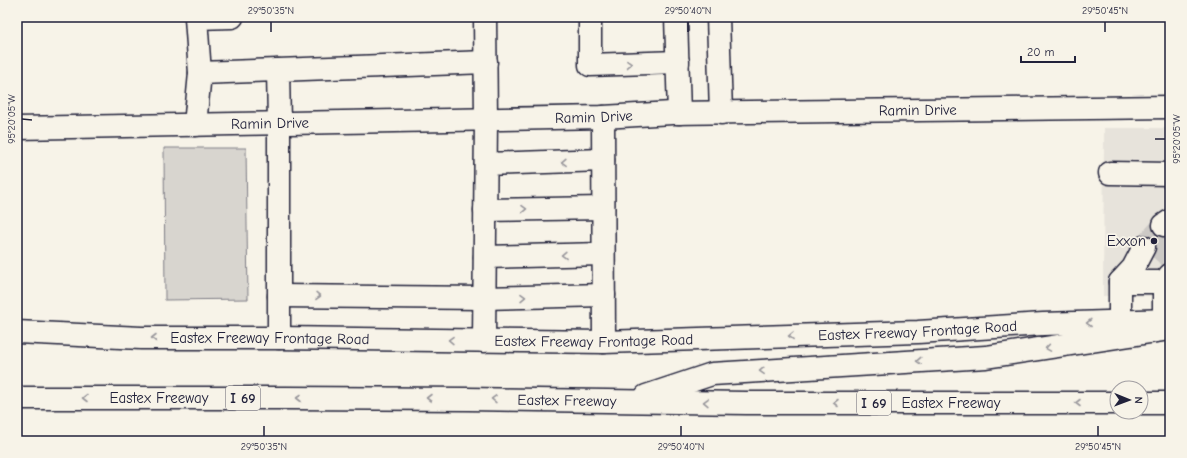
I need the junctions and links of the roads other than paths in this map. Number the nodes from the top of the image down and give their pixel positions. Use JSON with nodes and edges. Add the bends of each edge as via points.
{"nodes":[{"id":1,"x":232,"y":17,"type":"edge"},
{"id":2,"x":485,"y":17,"type":"edge"},
{"id":3,"x":590,"y":17,"type":"edge"},
{"id":4,"x":676,"y":17,"type":"edge"},
{"id":5,"x":718,"y":17,"type":"edge"},
{"id":6,"x":486,"y":62,"type":"junction"},
{"id":7,"x":678,"y":62,"type":"junction"},
{"id":8,"x":278,"y":70,"type":"junction"},
{"id":9,"x":200,"y":73,"type":"junction"},
{"id":10,"x":1170,"y":107,"type":"edge"},
{"id":11,"x":679,"y":113,"type":"junction"},
{"id":12,"x":721,"y":113,"type":"junction"},
{"id":13,"x":603,"y":117,"type":"junction"},
{"id":14,"x":486,"y":119,"type":"junction"},
{"id":15,"x":279,"y":123,"type":"junction"},
{"id":16,"x":195,"y":125,"type":"junction"},
{"id":17,"x":17,"y":128,"type":"edge"},
{"id":18,"x":603,"y":160,"type":"junction"},
{"id":19,"x":486,"y":164,"type":"junction"},
{"id":20,"x":1110,"y":173,"type":"dead end"},
{"id":21,"x":1170,"y":174,"type":"edge"},
{"id":22,"x":603,"y":208,"type":"junction"},
{"id":23,"x":485,"y":210,"type":"junction"},
{"id":24,"x":1150,"y":253,"type":"tunnel mouth"},
{"id":25,"x":603,"y":254,"type":"junction"},
{"id":26,"x":485,"y":257,"type":"junction"},
{"id":27,"x":1127,"y":275,"type":"junction"},
{"id":28,"x":1167,"y":279,"type":"edge"},
{"id":29,"x":604,"y":295,"type":"junction"},
{"id":30,"x":279,"y":296,"type":"junction"},
{"id":31,"x":484,"y":298,"type":"junction"},
{"id":32,"x":1120,"y":322,"type":"junction"},
{"id":33,"x":1168,"y":323,"type":"edge"},
{"id":34,"x":17,"y":332,"type":"edge"},
{"id":35,"x":279,"y":338,"type":"junction"},
{"id":36,"x":484,"y":341,"type":"junction"},
{"id":37,"x":604,"y":342,"type":"junction"},
{"id":38,"x":17,"y":398,"type":"edge"},
{"id":39,"x":631,"y":401,"type":"junction"},
{"id":40,"x":1109,"y":403,"type":"edge"},
{"id":41,"x":1149,"y":403,"type":"edge"},
{"id":42,"x":1170,"y":403,"type":"edge"}],
"edges":[{"from":1,"to":9,"type":"main road","via":[[196,18]]},
{"from":2,"to":6,"type":"main road"},
{"from":3,"to":7,"type":"main road","one_way":true,"via":[[590,65]]},
{"from":4,"to":7,"type":"main road"},
{"from":5,"to":12,"type":"main road"},
{"from":6,"to":8,"type":"main road"},
{"from":6,"to":14,"type":"main road"},
{"from":7,"to":11,"type":"main road"},
{"from":8,"to":9,"type":"main road"},
{"from":8,"to":15,"type":"main road"},
{"from":9,"to":16,"type":"main road"},
{"from":10,"to":12,"type":"main road","name":"Ramin Drive"},
{"from":11,"to":12,"type":"main road","name":"Ramin Drive"},
{"from":11,"to":13,"type":"main road","name":"Ramin Drive"},
{"from":13,"to":14,"type":"main road","name":"Ramin Drive"},
{"from":13,"to":18,"type":"main road"},
{"from":14,"to":15,"type":"main road","name":"Ramin Drive"},
{"from":14,"to":19,"type":"main road"},
{"from":15,"to":16,"type":"main road","name":"Ramin Drive"},
{"from":15,"to":30,"type":"main road"},
{"from":16,"to":17,"type":"main road","name":"Ramin Drive"},
{"from":18,"to":19,"type":"main road","one_way":true},
{"from":18,"to":22,"type":"main road"},
{"from":19,"to":23,"type":"main road"},
{"from":20,"to":21,"type":"main road"},
{"from":23,"to":22,"type":"main road","one_way":true},
{"from":22,"to":25,"type":"main road"},
{"from":23,"to":26,"type":"main road"},
{"from":24,"to":27,"type":"main road"},
{"from":25,"to":26,"type":"main road","one_way":true},
{"from":25,"to":29,"type":"main road"},
{"from":26,"to":31,"type":"main road"},
{"from":27,"to":28,"type":"main road"},
{"from":27,"to":32,"type":"main road"},
{"from":28,"to":33,"type":"main road"},
{"from":31,"to":29,"type":"main road","one_way":true},
{"from":29,"to":37,"type":"main road"},
{"from":30,"to":31,"type":"main road","one_way":true},
{"from":30,"to":35,"type":"main road"},
{"from":31,"to":36,"type":"main road"},
{"from":32,"to":33,"type":"main road","name":"Eastex Freeway Frontage Road"},
{"from":32,"to":37,"type":"main road","name":"Eastex Freeway Frontage Road","one_way":true,"via":[[918,332]]},
{"from":33,"to":39,"type":"main road","one_way":true,"via":[[986,357],[712,374]]},
{"from":35,"to":34,"type":"main road","name":"Eastex Freeway Frontage Road","one_way":true,"via":[[141,338]]},
{"from":36,"to":35,"type":"main road","name":"Eastex Freeway Frontage Road","one_way":true},
{"from":36,"to":37,"type":"main road","name":"Eastex Freeway Frontage Road"},
{"from":39,"to":38,"type":"main road","name":"Eastex Freeway","number":"I 69","one_way":true},
{"from":40,"to":39,"type":"main road","name":"Eastex Freeway","number":"I 69","one_way":true},
{"from":41,"to":42,"type":"main road"}]}
